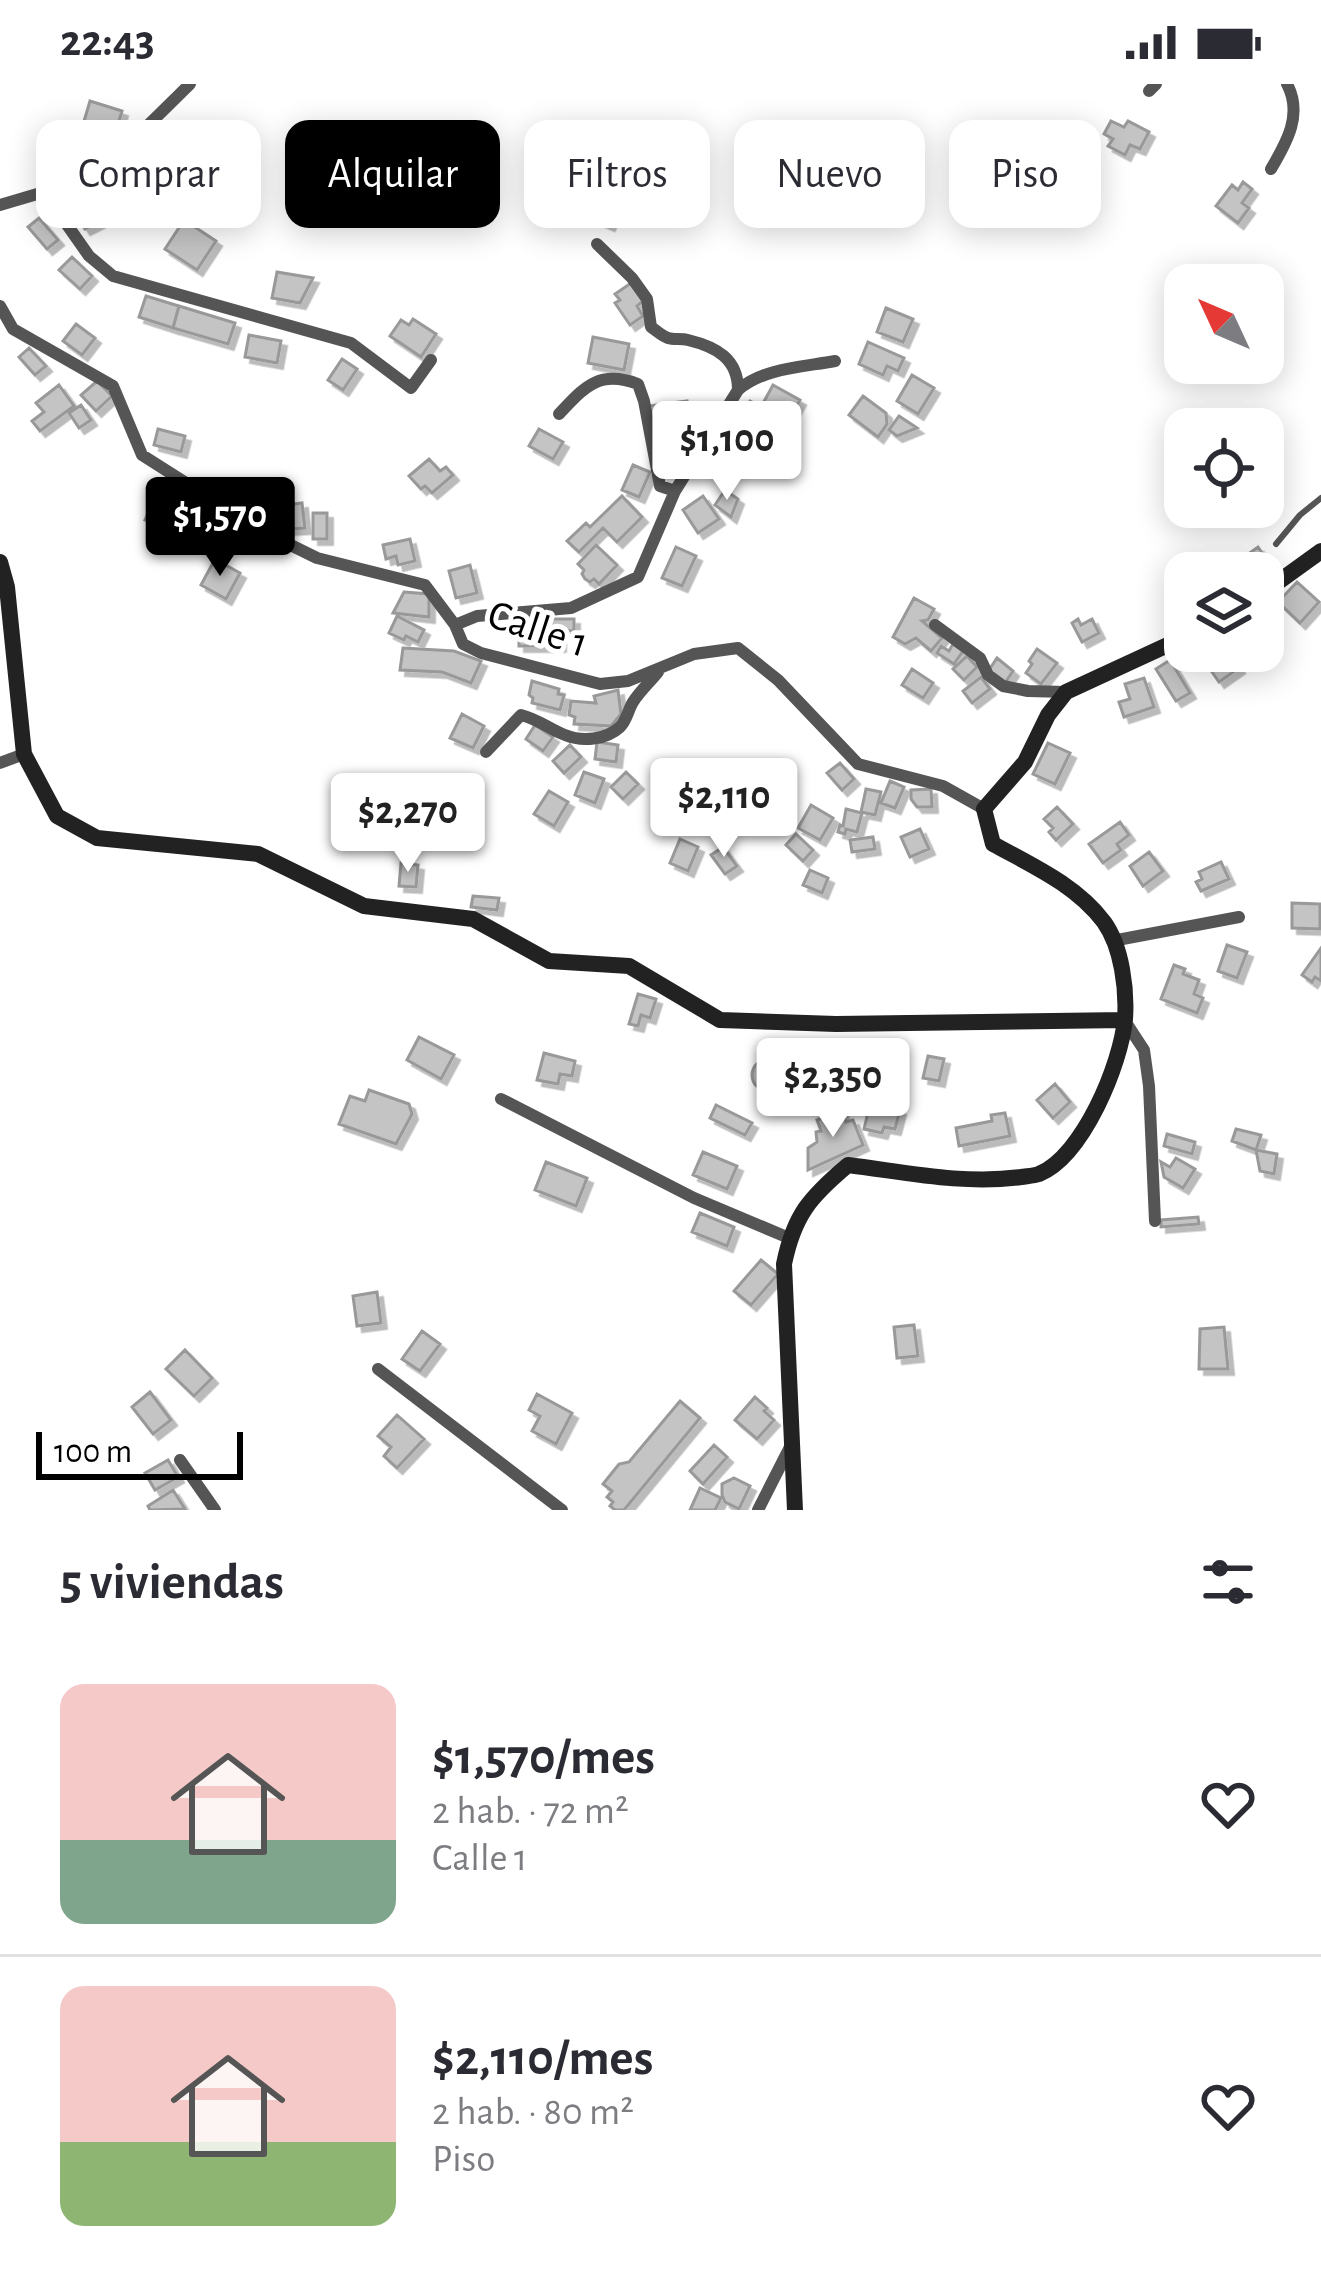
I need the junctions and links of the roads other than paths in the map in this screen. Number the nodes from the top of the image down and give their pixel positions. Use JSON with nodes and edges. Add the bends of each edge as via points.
{"nodes":[{"id":1,"x":190,"y":84,"type":"edge"},
{"id":2,"x":1287,"y":84,"type":"edge"},
{"id":3,"x":153,"y":120,"type":"edge"},
{"id":4,"x":1271,"y":170,"type":"dead end"},
{"id":5,"x":36,"y":194,"type":"edge"},
{"id":6,"x":0,"y":205,"type":"edge"},
{"id":7,"x":69,"y":228,"type":"edge"},
{"id":8,"x":597,"y":244,"type":"dead end"},
{"id":9,"x":0,"y":306,"type":"edge"},
{"id":10,"x":431,"y":361,"type":"dead end"},
{"id":11,"x":835,"y":361,"type":"dead end"},
{"id":12,"x":738,"y":390,"type":"junction"},
{"id":13,"x":559,"y":414,"type":"dead end"},
{"id":14,"x":675,"y":491,"type":"junction"},
{"id":15,"x":1321,"y":498,"type":"edge"},
{"id":16,"x":1276,"y":544,"type":"dead end"},
{"id":17,"x":1321,"y":551,"type":"edge"},
{"id":18,"x":0,"y":562,"type":"edge"},
{"id":19,"x":1284,"y":577,"type":"edge"},
{"id":20,"x":455,"y":625,"type":"junction"},
{"id":21,"x":935,"y":625,"type":"dead end"},
{"id":22,"x":1164,"y":647,"type":"edge"},
{"id":23,"x":663,"y":667,"type":"junction"},
{"id":24,"x":1066,"y":692,"type":"junction"},
{"id":25,"x":486,"y":752,"type":"dead end"},
{"id":26,"x":24,"y":754,"type":"junction"},
{"id":27,"x":0,"y":763,"type":"edge"},
{"id":28,"x":984,"y":809,"type":"junction"},
{"id":29,"x":1239,"y":917,"type":"dead end"},
{"id":30,"x":1112,"y":940,"type":"junction"},
{"id":31,"x":1125,"y":1020,"type":"junction"},
{"id":32,"x":501,"y":1099,"type":"dead end"},
{"id":33,"x":1155,"y":1221,"type":"dead end"},
{"id":34,"x":789,"y":1238,"type":"junction"},
{"id":35,"x":378,"y":1369,"type":"dead end"},
{"id":36,"x":791,"y":1444,"type":"junction"},
{"id":37,"x":180,"y":1460,"type":"dead end"},
{"id":38,"x":215,"y":1510,"type":"edge"},
{"id":39,"x":562,"y":1510,"type":"edge"},
{"id":40,"x":758,"y":1510,"type":"edge"},
{"id":41,"x":795,"y":1510,"type":"edge"}],
"edges":[{"from":1,"to":3,"type":"street"},
{"from":2,"to":4,"type":"street","via":[[1295,99],[1292,130]]},
{"from":5,"to":6,"type":"street"},
{"from":7,"to":10,"type":"street","via":[[113,276],[351,343],[412,388]]},
{"from":8,"to":12,"type":"street","via":[[646,299],[651,327],[718,352],[732,363]]},
{"from":9,"to":20,"type":"street","name":"Calle 1","via":[[13,328],[113,386],[142,454],[317,558],[425,585]]},
{"from":11,"to":12,"type":"street","via":[[766,374]]},
{"from":12,"to":14,"type":"street"},
{"from":13,"to":14,"type":"street","via":[[605,378],[638,384],[660,486]]},
{"from":14,"to":20,"type":"street","via":[[638,578],[571,608]]},
{"from":15,"to":16,"type":"lane"},
{"from":17,"to":19,"type":"street"},
{"from":18,"to":26,"type":"street"},
{"from":20,"to":23,"type":"street","name":"Calle 1","via":[[463,644],[481,653],[600,684]]},
{"from":21,"to":24,"type":"street","via":[[1003,686]]},
{"from":22,"to":24,"type":"street"},
{"from":23,"to":25,"type":"street","via":[[616,730],[581,740],[521,715]]},
{"from":23,"to":28,"type":"street","name":"Calle 1","via":[[738,648],[858,764],[944,786]]},
{"from":24,"to":28,"type":"street","via":[[1025,762]]},
{"from":26,"to":27,"type":"street"},
{"from":26,"to":31,"type":"street","via":[[57,816],[97,838],[258,854],[364,906],[473,919],[549,961],[629,966],[720,1020]]},
{"from":28,"to":30,"type":"street","via":[[993,844],[1069,886]]},
{"from":29,"to":30,"type":"street"},
{"from":30,"to":31,"type":"street"},
{"from":31,"to":33,"type":"street","via":[[1144,1050]]},
{"from":31,"to":34,"type":"street","via":[[1110,1081],[1088,1125],[1039,1174],[987,1182],[848,1165],[812,1195]]},
{"from":32,"to":34,"type":"street"},
{"from":34,"to":36,"type":"street"},
{"from":35,"to":39,"type":"street"},
{"from":36,"to":40,"type":"street"},
{"from":36,"to":41,"type":"street"},
{"from":37,"to":38,"type":"street"}]}
